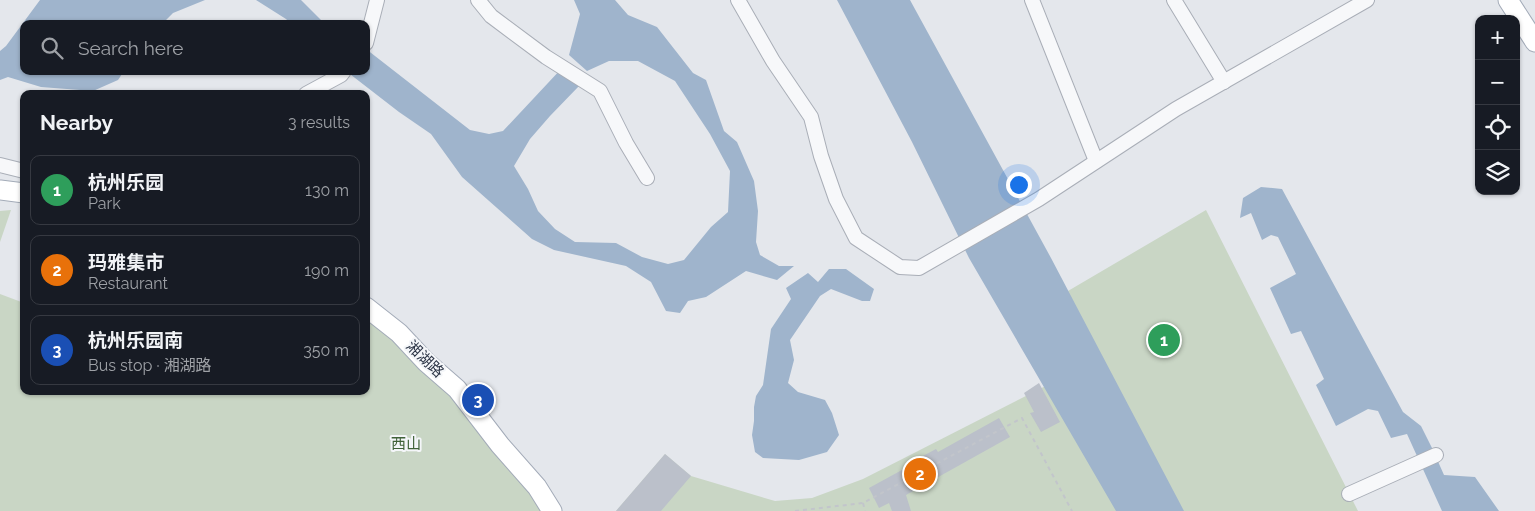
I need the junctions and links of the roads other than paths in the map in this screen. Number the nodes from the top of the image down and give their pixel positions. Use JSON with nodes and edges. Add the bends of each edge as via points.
{"nodes":[{"id":1,"x":377,"y":0,"type":"edge"},
{"id":2,"x":478,"y":0,"type":"edge"},
{"id":3,"x":738,"y":0,"type":"edge"},
{"id":4,"x":1032,"y":0,"type":"edge"},
{"id":5,"x":1174,"y":0,"type":"edge"},
{"id":6,"x":1367,"y":0,"type":"edge"},
{"id":7,"x":1508,"y":0,"type":"edge"},
{"id":8,"x":1349,"y":4,"type":"edge"},
{"id":9,"x":370,"y":27,"type":"edge"},
{"id":10,"x":1535,"y":42,"type":"edge"},
{"id":11,"x":339,"y":75,"type":"edge"},
{"id":12,"x":1224,"y":82,"type":"junction"},
{"id":13,"x":313,"y":90,"type":"edge"},
{"id":14,"x":1096,"y":161,"type":"junction"},
{"id":15,"x":0,"y":165,"type":"edge"},
{"id":16,"x":20,"y":170,"type":"edge"},
{"id":17,"x":647,"y":178,"type":"dead end"},
{"id":18,"x":0,"y":190,"type":"edge"},
{"id":19,"x":20,"y":192,"type":"edge"},
{"id":20,"x":370,"y":310,"type":"edge"},
{"id":21,"x":1436,"y":455,"type":"dead end"},
{"id":22,"x":1349,"y":494,"type":"dead end"},
{"id":23,"x":552,"y":511,"type":"edge"}],
"edges":[{"from":1,"to":9,"type":"street"},
{"from":2,"to":17,"type":"street","via":[[491,16],[546,57],[600,91]]},
{"from":3,"to":14,"type":"street","via":[[773,61],[811,117],[820,156],[836,199],[856,238],[900,267],[919,268]]},
{"from":4,"to":14,"type":"street"},
{"from":5,"to":12,"type":"street"},
{"from":6,"to":8,"type":"street"},
{"from":7,"to":10,"type":"main road"},
{"from":8,"to":12,"type":"street"},
{"from":11,"to":13,"type":"street"},
{"from":12,"to":14,"type":"street"},
{"from":15,"to":16,"type":"street"},
{"from":18,"to":19,"type":"main road"},
{"from":20,"to":23,"type":"main road","name":"湘湖路","via":[[457,389],[537,487]]},
{"from":21,"to":22,"type":"street"}]}
